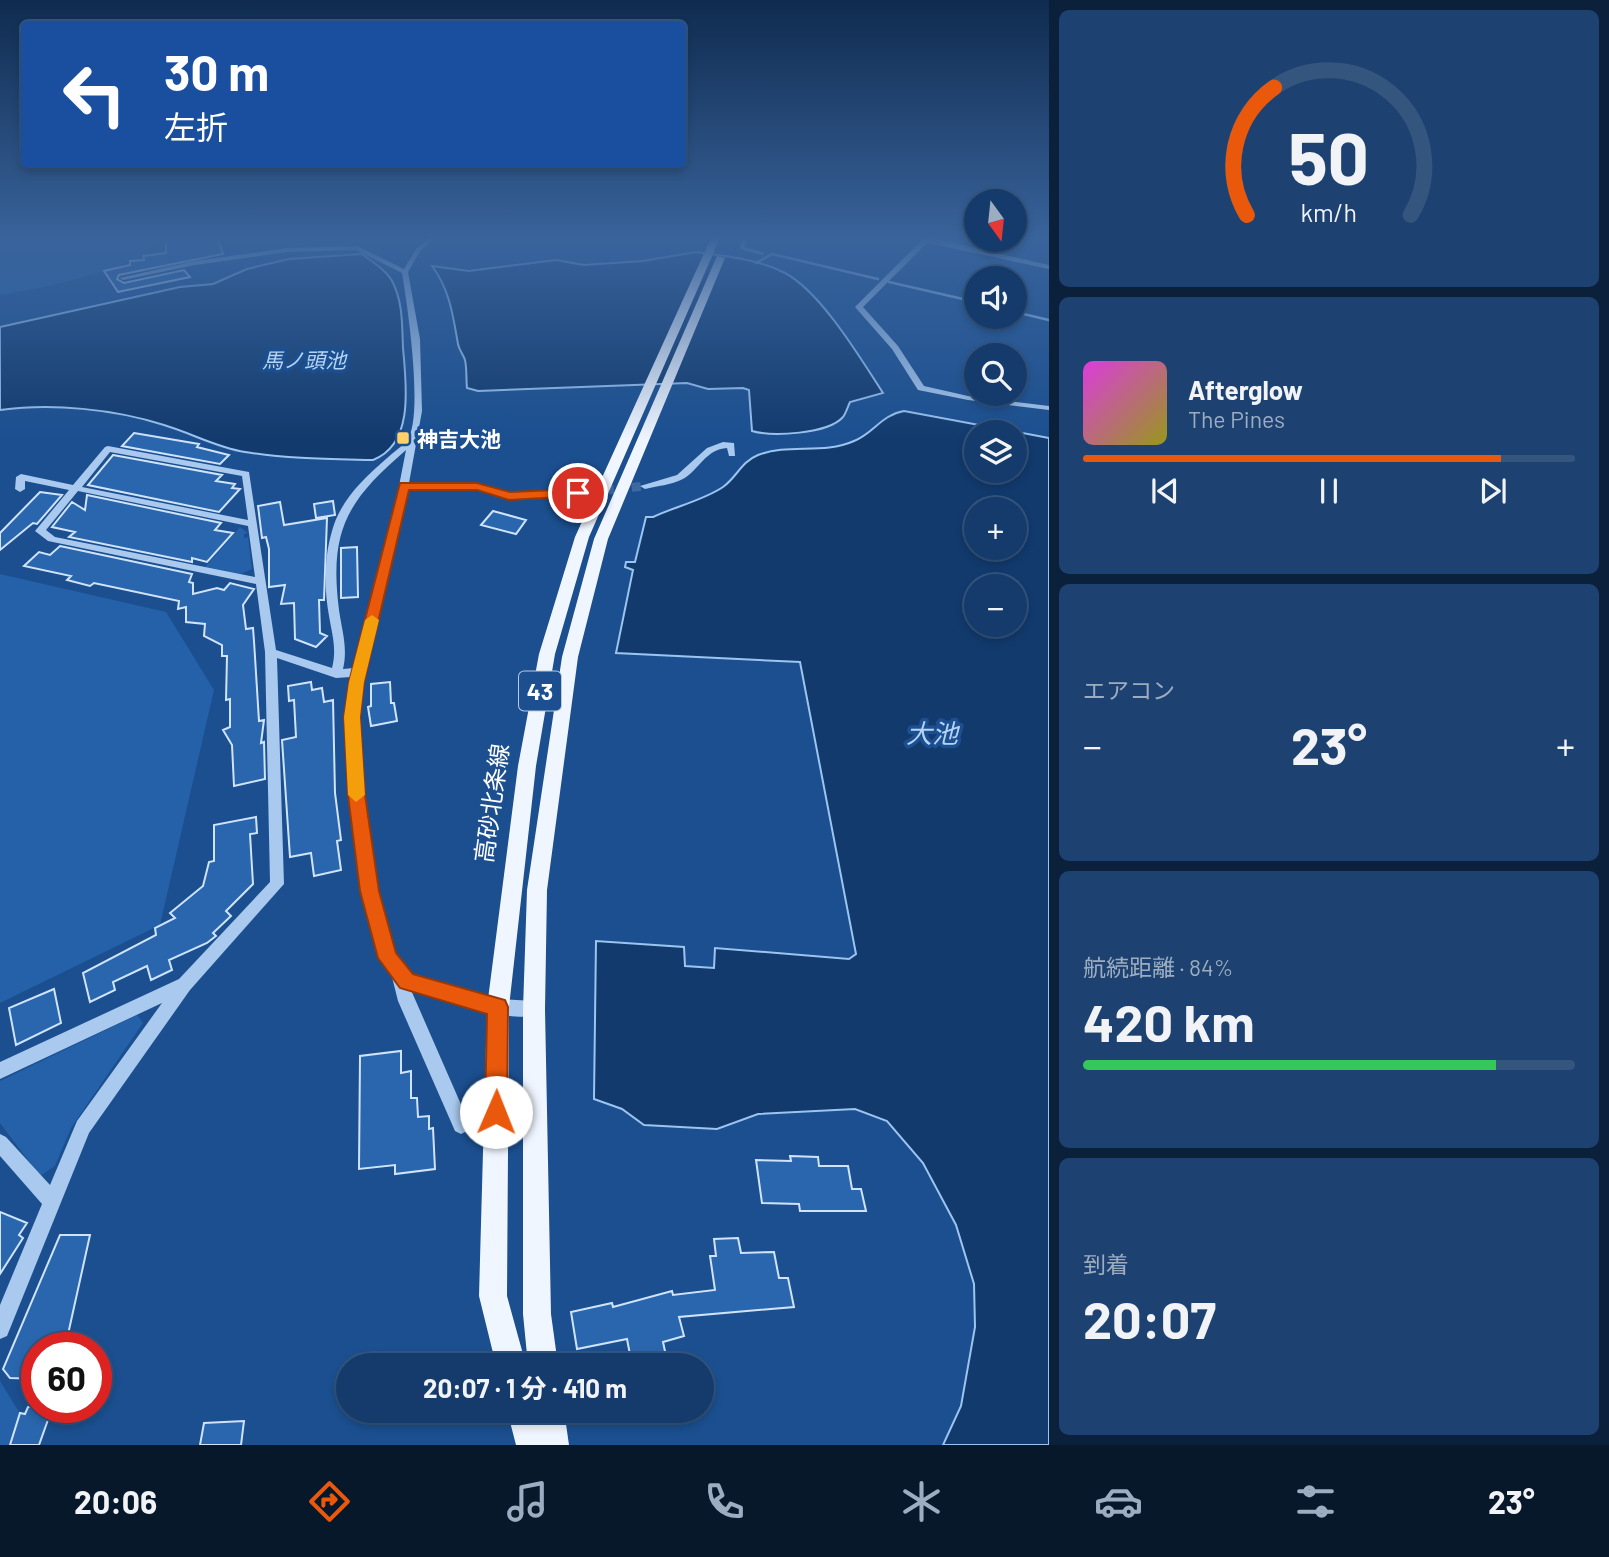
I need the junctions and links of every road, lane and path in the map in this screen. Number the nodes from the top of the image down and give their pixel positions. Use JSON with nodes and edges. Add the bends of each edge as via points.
{"nodes":[{"id":1,"x":410,"y":305,"type":"edge"},
{"id":2,"x":689,"y":305,"type":"edge"},
{"id":3,"x":697,"y":305,"type":"edge"},
{"id":4,"x":860,"y":305,"type":"edge"},
{"id":5,"x":655,"y":393,"type":"junction"},
{"id":6,"x":1049,"y":408,"type":"edge"},
{"id":7,"x":413,"y":440,"type":"junction"},
{"id":8,"x":732,"y":454,"type":"dead end"},
{"id":9,"x":645,"y":485,"type":"tunnel mouth"},
{"id":10,"x":404,"y":486,"type":"junction"},
{"id":11,"x":75,"y":488,"type":"junction"},
{"id":12,"x":20,"y":489,"type":"dead end"},
{"id":13,"x":578,"y":493,"type":"tunnel mouth"},
{"id":14,"x":252,"y":524,"type":"junction"},
{"id":15,"x":260,"y":581,"type":"junction"},
{"id":16,"x":271,"y":652,"type":"junction"},
{"id":17,"x":360,"y":672,"type":"junction"},
{"id":18,"x":336,"y":674,"type":"junction"},
{"id":19,"x":398,"y":974,"type":"junction"},
{"id":20,"x":184,"y":985,"type":"junction"},
{"id":21,"x":498,"y":1007,"type":"junction"},
{"id":22,"x":534,"y":1009,"type":"junction"},
{"id":23,"x":0,"y":1071,"type":"edge"},
{"id":24,"x":461,"y":1125,"type":"dead end"},
{"id":25,"x":0,"y":1143,"type":"edge"},
{"id":26,"x":53,"y":1202,"type":"junction"},
{"id":27,"x":0,"y":1329,"type":"edge"},
{"id":28,"x":507,"y":1353,"type":"edge"},
{"id":29,"x":542,"y":1353,"type":"edge"},
{"id":30,"x":525,"y":1423,"type":"edge"},
{"id":31,"x":551,"y":1423,"type":"edge"},
{"id":32,"x":531,"y":1445,"type":"edge"},
{"id":33,"x":554,"y":1445,"type":"edge"}],
"edges":[{"from":1,"to":7,"type":"street","via":[[418,411]]},
{"from":2,"to":5,"type":"main road","name":"高砂北条線","number":"43"},
{"from":3,"to":5,"type":"main road","name":"高砂北条線","number":"43"},
{"from":4,"to":6,"type":"street","via":[[921,388]]},
{"from":5,"to":21,"type":"main road","name":"高砂北条線","number":"43","via":[[582,537],[547,654],[527,766]]},
{"from":5,"to":22,"type":"main road","name":"高砂北条線","number":"43","via":[[601,539],[570,657],[537,890]]},
{"from":7,"to":10,"type":"street"},
{"from":7,"to":18,"type":"street","via":[[363,482],[340,516],[332,554],[333,608],[343,652]]},
{"from":8,"to":9,"type":"street","via":[[731,445],[718,444],[705,450],[683,475]]},
{"from":10,"to":13,"type":"street","via":[[477,487],[509,496]]},
{"from":10,"to":17,"type":"street"},
{"from":11,"to":12,"type":"street","via":[[21,477]]},
{"from":11,"to":14,"type":"street"},
{"from":11,"to":14,"type":"street","via":[[108,449],[246,470]]},
{"from":11,"to":15,"type":"street","via":[[40,531],[52,539]]},
{"from":14,"to":15,"type":"street"},
{"from":15,"to":16,"type":"street"},
{"from":16,"to":18,"type":"street"},
{"from":16,"to":20,"type":"street","via":[[278,884]]},
{"from":17,"to":18,"type":"street"},
{"from":17,"to":19,"type":"street","via":[[352,717],[356,795],[377,925]]},
{"from":19,"to":21,"type":"street","via":[[433,992]]},
{"from":19,"to":24,"type":"street"},
{"from":20,"to":23,"type":"street"},
{"from":20,"to":26,"type":"street","via":[[83,1128]]},
{"from":21,"to":22,"type":"street"},
{"from":21,"to":28,"type":"main road","name":"高砂北条線","number":"43","via":[[493,1296]]},
{"from":22,"to":29,"type":"main road","name":"高砂北条線","number":"43","via":[[537,1314]]},
{"from":25,"to":26,"type":"street"},
{"from":26,"to":27,"type":"street"},
{"from":30,"to":32,"type":"main road"},
{"from":31,"to":33,"type":"main road"}]}
